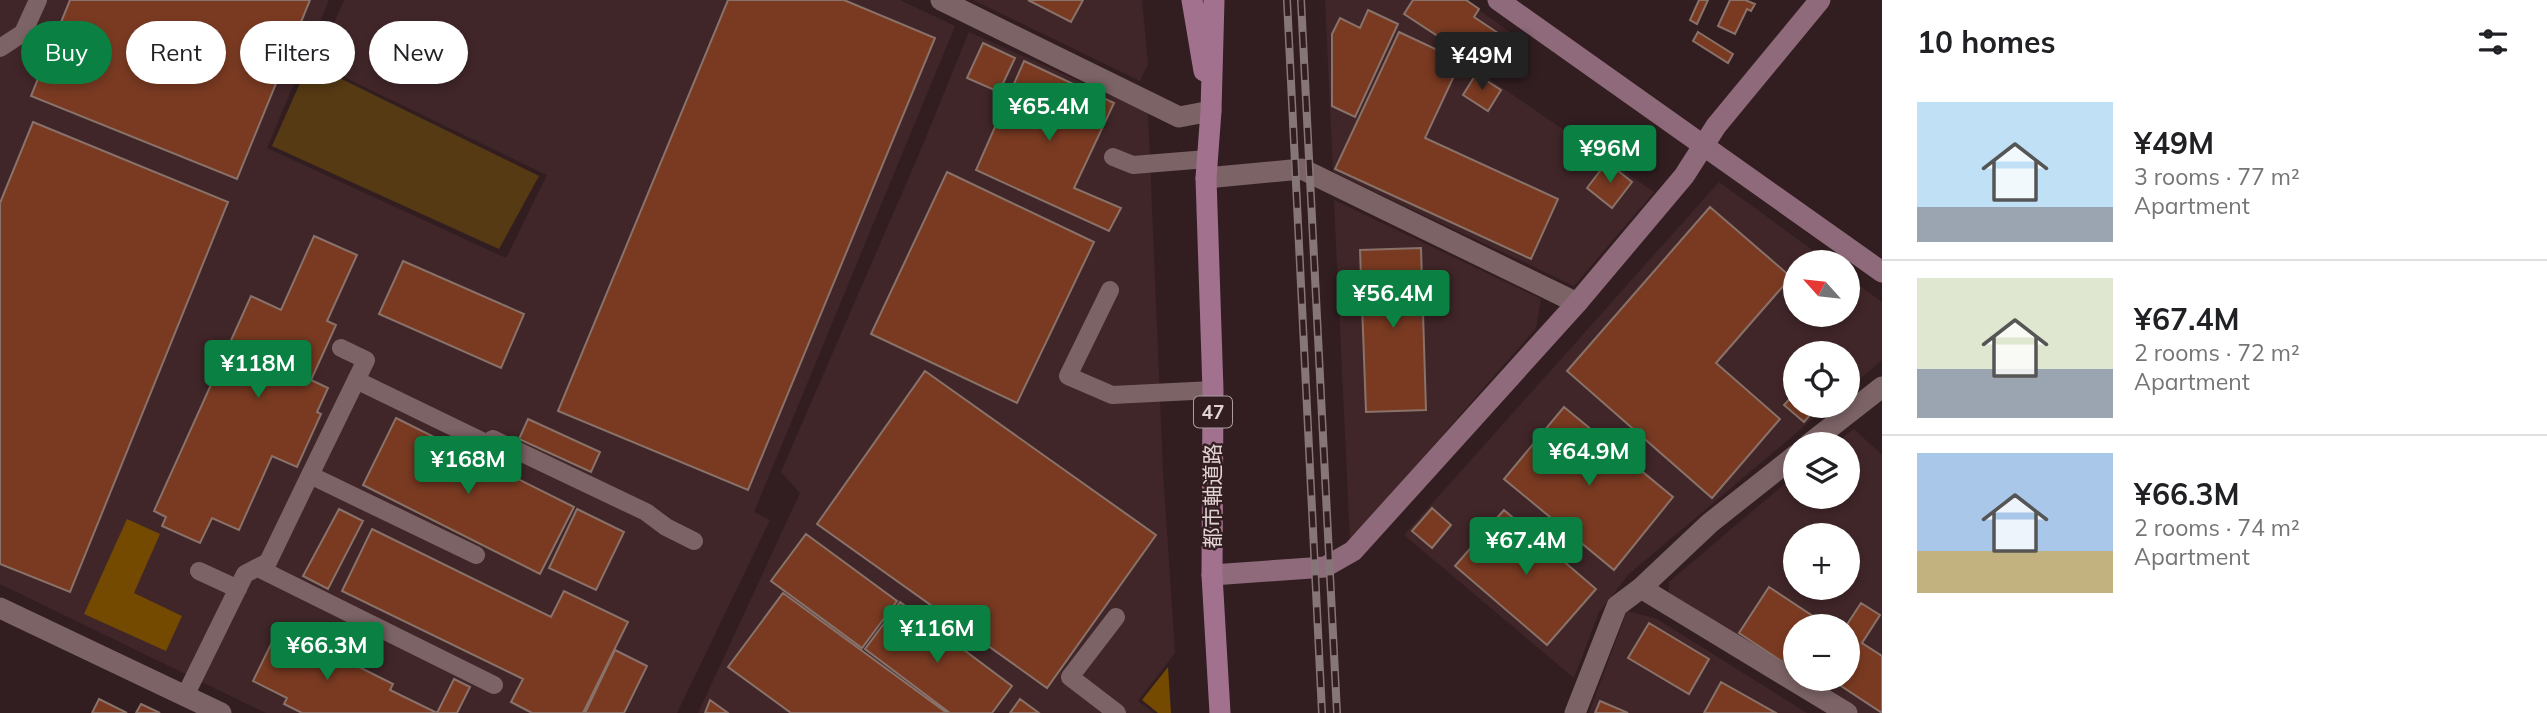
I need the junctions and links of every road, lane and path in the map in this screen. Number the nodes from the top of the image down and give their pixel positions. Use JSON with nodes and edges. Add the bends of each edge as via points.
{"nodes":[{"id":1,"x":38,"y":0,"type":"edge"},
{"id":2,"x":941,"y":0,"type":"edge"},
{"id":3,"x":1192,"y":0,"type":"edge"},
{"id":4,"x":1214,"y":0,"type":"edge"},
{"id":5,"x":1498,"y":0,"type":"edge"},
{"id":6,"x":1820,"y":0,"type":"edge"},
{"id":7,"x":0,"y":48,"type":"edge"},
{"id":8,"x":1211,"y":111,"type":"junction"},
{"id":9,"x":1703,"y":146,"type":"junction"},
{"id":10,"x":1113,"y":157,"type":"dead end"},
{"id":11,"x":1207,"y":169,"type":"junction"},
{"id":12,"x":1882,"y":272,"type":"edge"},
{"id":13,"x":1110,"y":290,"type":"dead end"},
{"id":14,"x":1577,"y":303,"type":"junction"},
{"id":15,"x":341,"y":348,"type":"dead end"},
{"id":16,"x":356,"y":380,"type":"junction"},
{"id":17,"x":1882,"y":387,"type":"edge"},
{"id":18,"x":1213,"y":390,"type":"junction"},
{"id":19,"x":1824,"y":432,"type":"edge"},
{"id":20,"x":1783,"y":465,"type":"edge"},
{"id":21,"x":310,"y":475,"type":"junction"},
{"id":22,"x":694,"y":541,"type":"dead end"},
{"id":23,"x":475,"y":555,"type":"dead end"},
{"id":24,"x":258,"y":568,"type":"junction"},
{"id":25,"x":199,"y":571,"type":"dead end"},
{"id":26,"x":1212,"y":575,"type":"junction"},
{"id":27,"x":1641,"y":588,"type":"junction"},
{"id":28,"x":238,"y":589,"type":"junction"},
{"id":29,"x":0,"y":608,"type":"edge"},
{"id":30,"x":1116,"y":617,"type":"dead end"},
{"id":31,"x":494,"y":685,"type":"dead end"},
{"id":32,"x":185,"y":696,"type":"junction"},
{"id":33,"x":221,"y":713,"type":"edge"},
{"id":34,"x":1117,"y":713,"type":"edge"},
{"id":35,"x":1220,"y":713,"type":"edge"},
{"id":36,"x":1575,"y":713,"type":"edge"},
{"id":37,"x":1847,"y":713,"type":"edge"}],
"edges":[{"from":1,"to":7,"type":"lane","via":[[23,33]]},
{"from":2,"to":8,"type":"street","via":[[1179,117]]},
{"from":3,"to":8,"type":"main road","name":"都市軸道路","number":"47"},
{"from":4,"to":8,"type":"main road","name":"都市軸道路","number":"47"},
{"from":5,"to":9,"type":"street"},
{"from":6,"to":9,"type":"street"},
{"from":8,"to":11,"type":"main road","name":"都市軸道路","number":"47"},
{"from":9,"to":12,"type":"street"},
{"from":9,"to":14,"type":"street","via":[[1684,176]]},
{"from":10,"to":11,"type":"lane","via":[[1133,165]]},
{"from":11,"to":14,"type":"street","via":[[1302,169]]},
{"from":11,"to":18,"type":"main road","name":"都市軸道路","number":"47"},
{"from":13,"to":18,"type":"lane","via":[[1068,376],[1112,395]]},
{"from":14,"to":26,"type":"street","via":[[1353,551],[1325,567]]},
{"from":15,"to":16,"type":"lane","via":[[366,360]]},
{"from":16,"to":21,"type":"lane"},
{"from":16,"to":22,"type":"lane","via":[[486,443],[493,439],[646,512]]},
{"from":17,"to":19,"type":"street"},
{"from":18,"to":26,"type":"main road","name":"都市軸道路","number":"47"},
{"from":20,"to":27,"type":"street","via":[[1710,523]]},
{"from":21,"to":23,"type":"lane"},
{"from":21,"to":24,"type":"lane","via":[[268,562]]},
{"from":24,"to":28,"type":"lane","via":[[245,574]]},
{"from":24,"to":31,"type":"lane"},
{"from":25,"to":28,"type":"lane"},
{"from":26,"to":35,"type":"main road","name":"都市軸道路","number":"47"},
{"from":27,"to":36,"type":"street","via":[[1617,606]]},
{"from":27,"to":37,"type":"street"},
{"from":28,"to":32,"type":"lane"},
{"from":29,"to":32,"type":"street"},
{"from":30,"to":34,"type":"lane","via":[[1070,677]]},
{"from":32,"to":33,"type":"street"}]}
